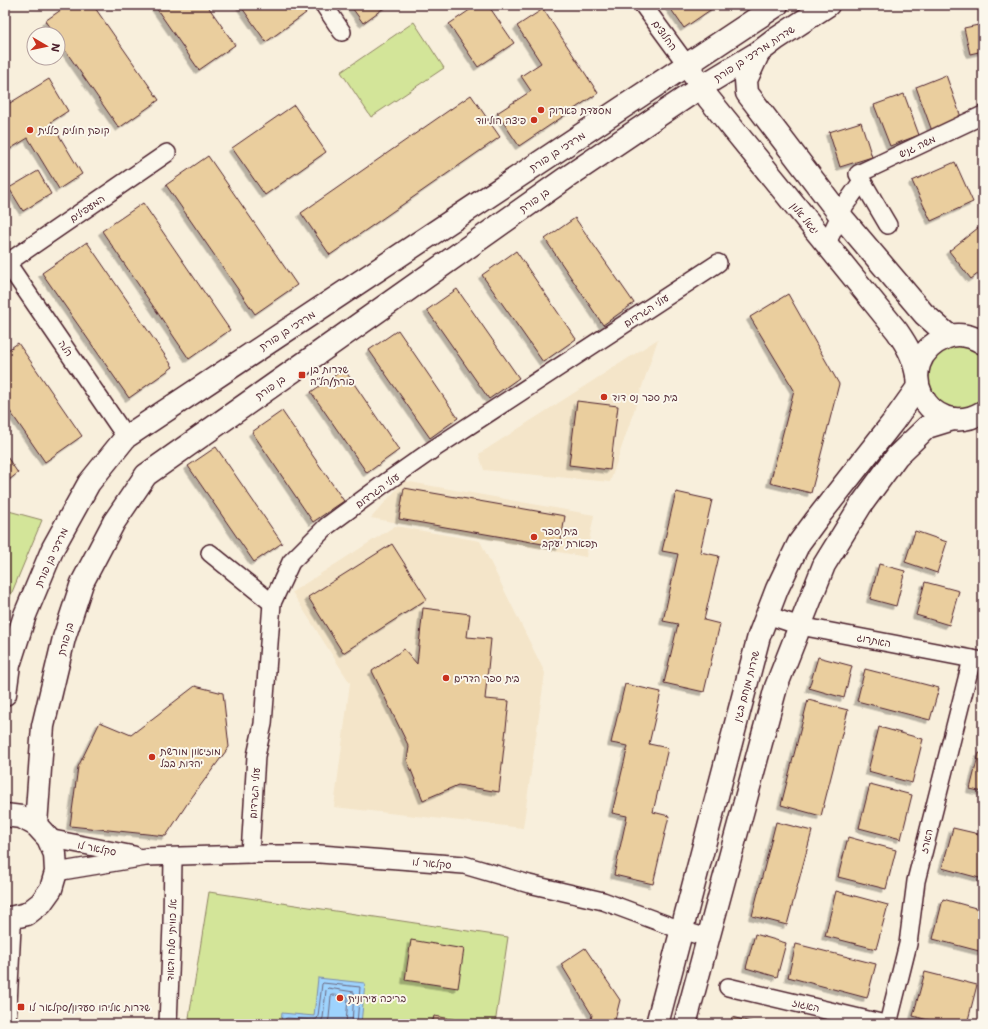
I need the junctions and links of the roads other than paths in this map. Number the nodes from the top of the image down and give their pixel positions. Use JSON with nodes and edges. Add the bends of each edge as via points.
{"nodes":[{"id":1,"x":324,"y":5,"type":"edge"},
{"id":2,"x":643,"y":5,"type":"edge"},
{"id":3,"x":777,"y":5,"type":"edge"},
{"id":4,"x":828,"y":5,"type":"edge"},
{"id":5,"x":342,"y":32,"type":"dead end"},
{"id":6,"x":759,"y":52,"type":"junction"},
{"id":7,"x":687,"y":65,"type":"junction"},
{"id":8,"x":701,"y":87,"type":"junction"},
{"id":9,"x":983,"y":115,"type":"edge"},
{"id":10,"x":167,"y":153,"type":"dead end"},
{"id":11,"x":862,"y":181,"type":"junction"},
{"id":12,"x":840,"y":215,"type":"junction"},
{"id":13,"x":888,"y":225,"type":"dead end"},
{"id":14,"x":826,"y":244,"type":"junction"},
{"id":15,"x":6,"y":261,"type":"edge"},
{"id":16,"x":718,"y":263,"type":"dead end"},
{"id":17,"x":949,"y":336,"type":"junction"},
{"id":18,"x":983,"y":343,"type":"edge"},
{"id":19,"x":918,"y":381,"type":"junction"},
{"id":20,"x":981,"y":414,"type":"edge"},
{"id":21,"x":953,"y":419,"type":"junction"},
{"id":22,"x":126,"y":437,"type":"junction"},
{"id":23,"x":210,"y":553,"type":"dead end"},
{"id":24,"x":272,"y":603,"type":"junction"},
{"id":25,"x":767,"y":615,"type":"junction"},
{"id":26,"x":800,"y":626,"type":"junction"},
{"id":27,"x":978,"y":660,"type":"edge"},
{"id":28,"x":5,"y":694,"type":"edge"},
{"id":29,"x":5,"y":815,"type":"edge"},
{"id":30,"x":42,"y":832,"type":"junction"},
{"id":31,"x":250,"y":854,"type":"junction"},
{"id":32,"x":173,"y":857,"type":"junction"},
{"id":33,"x":146,"y":858,"type":"junction"},
{"id":34,"x":56,"y":872,"type":"junction"},
{"id":35,"x":8,"y":918,"type":"edge"},
{"id":36,"x":681,"y":930,"type":"junction"},
{"id":37,"x":708,"y":938,"type":"junction"},
{"id":38,"x":728,"y":987,"type":"dead end"},
{"id":39,"x":5,"y":1014,"type":"edge"},
{"id":40,"x":168,"y":1024,"type":"edge"},
{"id":41,"x":657,"y":1024,"type":"edge"},
{"id":42,"x":685,"y":1024,"type":"edge"},
{"id":43,"x":885,"y":1024,"type":"edge"},
{"id":44,"x":888,"y":1024,"type":"edge"}],
"edges":[{"from":1,"to":5,"type":"street"},
{"from":2,"to":7,"type":"street","name":"החלוצים"},
{"from":3,"to":7,"type":"street"},
{"from":4,"to":6,"type":"street","name":"שדרות מרדכי בן פורת"},
{"from":6,"to":8,"type":"street","name":"שדרות מרדכי בן פורת"},
{"from":6,"to":12,"type":"street","via":[[746,80],[747,93]]},
{"from":7,"to":8,"type":"street","name":"יגאל אלון"},
{"from":7,"to":22,"type":"street","name":"מרדכי בן פורת"},
{"from":8,"to":14,"type":"street","name":"יגאל אלון"},
{"from":8,"to":30,"type":"street","name":"בן פורת","via":[[566,178],[146,475],[114,522],[82,583],[64,638],[43,726]]},
{"from":9,"to":11,"type":"street","name":"משה גניש","via":[[858,174]]},
{"from":10,"to":15,"type":"street","name":"המעפילים"},
{"from":11,"to":12,"type":"street","name":"משה גניש"},
{"from":11,"to":13,"type":"street"},
{"from":12,"to":14,"type":"street","name":"משה גניש"},
{"from":12,"to":17,"type":"street","via":[[924,314]]},
{"from":14,"to":19,"type":"street","name":"יגאל אלון","via":[[906,344],[914,362]]},
{"from":15,"to":22,"type":"street","name":"הלה"},
{"from":16,"to":24,"type":"street","name":"עולי הגרדום","via":[[435,448],[327,526],[291,562]]},
{"from":17,"to":18,"type":"street","via":[[962,335],[976,338]]},
{"from":17,"to":19,"type":"street","name":"שדרות מנחם בגין","via":[[927,350],[920,362]]},
{"from":19,"to":21,"type":"street","name":"יגאל אלון","via":[[923,399],[931,408]]},
{"from":19,"to":25,"type":"street","name":"שדרות מנחם בגין","via":[[893,422],[799,543]]},
{"from":20,"to":21,"type":"street","via":[[966,419]]},
{"from":21,"to":26,"type":"street","via":[[927,427],[897,456],[882,475],[824,566]]},
{"from":22,"to":28,"type":"street","name":"מרדכי בן פורת","via":[[89,483],[53,548],[25,615],[9,665]]},
{"from":23,"to":24,"type":"street"},
{"from":24,"to":31,"type":"street","name":"עולי הגרדום","via":[[263,724],[256,756]]},
{"from":25,"to":26,"type":"street","name":"האתרוג"},
{"from":25,"to":36,"type":"street","name":"שדרות מנחם בגין","via":[[757,644]]},
{"from":26,"to":27,"type":"street","name":"האתרוג"},
{"from":26,"to":37,"type":"street","via":[[776,687]]},
{"from":27,"to":44,"type":"street","name":"הארז","via":[[916,882],[908,944]]},
{"from":29,"to":30,"type":"street","via":[[21,817]]},
{"from":30,"to":33,"type":"street","name":"סקלאר לו"},
{"from":30,"to":34,"type":"street","via":[[55,854]]},
{"from":31,"to":32,"type":"street","name":"סקלאר לו"},
{"from":31,"to":36,"type":"street","name":"סקלאר לו","via":[[320,854],[464,865],[603,901]]},
{"from":32,"to":33,"type":"street","name":"סקלאר לו"},
{"from":32,"to":40,"type":"street","name":"אל כוויתי סלח ודאוד"},
{"from":33,"to":34,"type":"street","name":"סקלאר לו"},
{"from":34,"to":35,"type":"street","via":[[51,889],[41,903],[27,914]]},
{"from":35,"to":39,"type":"street"},
{"from":36,"to":37,"type":"street","name":"סקלאר לו"},
{"from":36,"to":41,"type":"street","name":"שדרות מנחם בגין"},
{"from":37,"to":42,"type":"street"},
{"from":38,"to":43,"type":"street","name":"האגוז"}]}
